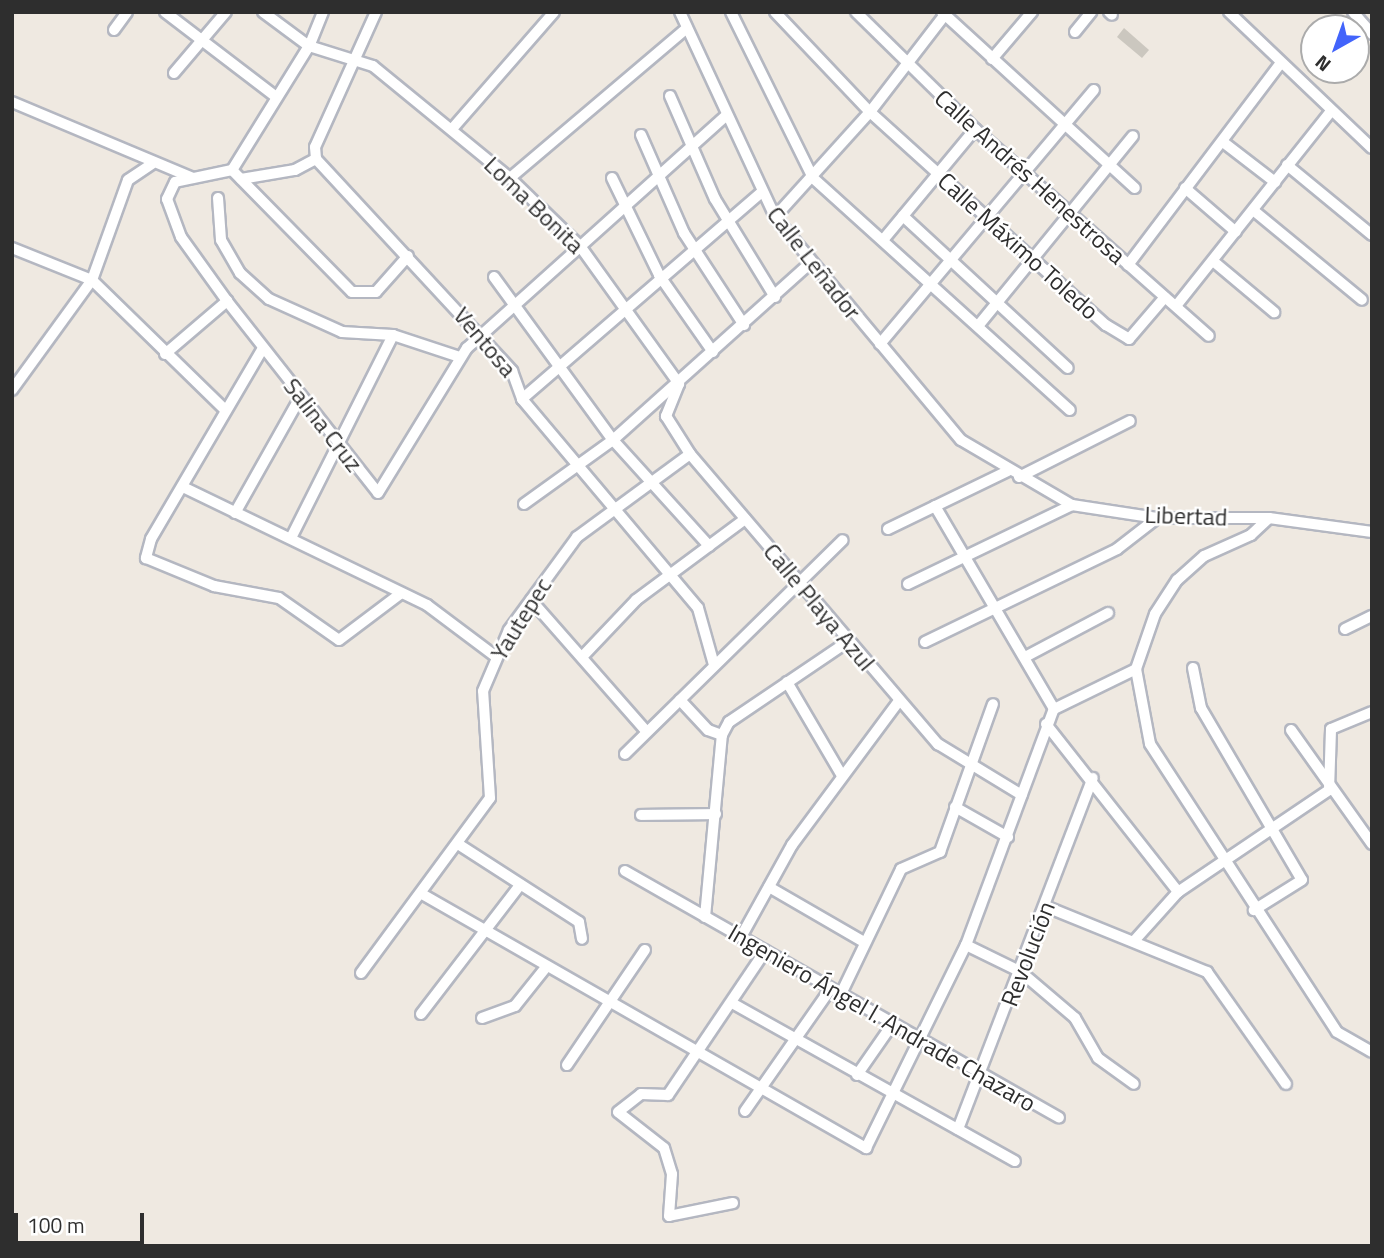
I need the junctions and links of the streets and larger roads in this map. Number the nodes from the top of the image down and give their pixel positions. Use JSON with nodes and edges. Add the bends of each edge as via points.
{"nodes":[{"id":1,"x":127,"y":12,"type":"edge"},
{"id":2,"x":165,"y":12,"type":"edge"},
{"id":3,"x":226,"y":12,"type":"edge"},
{"id":4,"x":263,"y":12,"type":"edge"},
{"id":5,"x":323,"y":12,"type":"edge"},
{"id":6,"x":376,"y":12,"type":"edge"},
{"id":7,"x":554,"y":12,"type":"edge"},
{"id":8,"x":680,"y":12,"type":"edge"},
{"id":9,"x":731,"y":12,"type":"edge"},
{"id":10,"x":775,"y":12,"type":"edge"},
{"id":11,"x":856,"y":12,"type":"edge"},
{"id":12,"x":1032,"y":12,"type":"edge"},
{"id":13,"x":1091,"y":12,"type":"edge"},
{"id":14,"x":1229,"y":12,"type":"edge"},
{"id":15,"x":1353,"y":12,"type":"edge"},
{"id":16,"x":945,"y":13,"type":"edge"},
{"id":17,"x":687,"y":27,"type":"junction"},
{"id":18,"x":114,"y":30,"type":"dead end"},
{"id":19,"x":1075,"y":32,"type":"dead end"},
{"id":20,"x":1372,"y":34,"type":"edge"},
{"id":21,"x":203,"y":40,"type":"junction"},
{"id":22,"x":309,"y":46,"type":"junction"},
{"id":23,"x":358,"y":58,"type":"junction"},
{"id":24,"x":992,"y":59,"type":"junction"},
{"id":25,"x":906,"y":64,"type":"junction"},
{"id":26,"x":1280,"y":64,"type":"junction"},
{"id":27,"x":174,"y":74,"type":"dead end"},
{"id":28,"x":1094,"y":90,"type":"dead end"},
{"id":29,"x":670,"y":96,"type":"dead end"},
{"id":30,"x":276,"y":97,"type":"junction"},
{"id":31,"x":12,"y":102,"type":"edge"},
{"id":32,"x":1331,"y":111,"type":"junction"},
{"id":33,"x":870,"y":112,"type":"junction"},
{"id":34,"x":727,"y":115,"type":"junction"},
{"id":35,"x":1065,"y":125,"type":"junction"},
{"id":36,"x":452,"y":129,"type":"junction"},
{"id":37,"x":975,"y":129,"type":"junction"},
{"id":38,"x":641,"y":135,"type":"dead end"},
{"id":39,"x":1133,"y":136,"type":"dead end"},
{"id":40,"x":1223,"y":142,"type":"junction"},
{"id":41,"x":690,"y":147,"type":"junction"},
{"id":42,"x":1372,"y":148,"type":"edge"},
{"id":43,"x":316,"y":159,"type":"junction"},
{"id":44,"x":152,"y":164,"type":"junction"},
{"id":45,"x":1287,"y":165,"type":"junction"},
{"id":46,"x":1110,"y":166,"type":"junction"},
{"id":47,"x":232,"y":170,"type":"junction"},
{"id":48,"x":1026,"y":173,"type":"junction"},
{"id":49,"x":939,"y":174,"type":"junction"},
{"id":50,"x":659,"y":175,"type":"junction"},
{"id":51,"x":813,"y":177,"type":"junction"},
{"id":52,"x":193,"y":178,"type":"junction"},
{"id":53,"x":241,"y":178,"type":"junction"},
{"id":54,"x":510,"y":178,"type":"junction"},
{"id":55,"x":612,"y":178,"type":"dead end"},
{"id":56,"x":1275,"y":182,"type":"junction"},
{"id":57,"x":1135,"y":188,"type":"dead end"},
{"id":58,"x":1185,"y":188,"type":"junction"},
{"id":59,"x":761,"y":193,"type":"junction"},
{"id":60,"x":218,"y":198,"type":"dead end"},
{"id":61,"x":625,"y":205,"type":"junction"},
{"id":62,"x":1253,"y":210,"type":"junction"},
{"id":63,"x":1071,"y":212,"type":"junction"},
{"id":64,"x":903,"y":216,"type":"junction"},
{"id":65,"x":775,"y":217,"type":"junction"},
{"id":66,"x":988,"y":219,"type":"junction"},
{"id":67,"x":728,"y":223,"type":"junction"},
{"id":68,"x":1236,"y":232,"type":"junction"},
{"id":69,"x":1372,"y":235,"type":"edge"},
{"id":70,"x":883,"y":240,"type":"junction"},
{"id":71,"x":580,"y":246,"type":"junction"},
{"id":72,"x":12,"y":248,"type":"edge"},
{"id":73,"x":695,"y":251,"type":"junction"},
{"id":74,"x":408,"y":256,"type":"junction"},
{"id":75,"x":953,"y":260,"type":"junction"},
{"id":76,"x":1033,"y":260,"type":"junction"},
{"id":77,"x":1213,"y":261,"type":"junction"},
{"id":78,"x":809,"y":264,"type":"junction"},
{"id":79,"x":1128,"y":265,"type":"junction"},
{"id":80,"x":494,"y":277,"type":"dead end"},
{"id":81,"x":92,"y":280,"type":"junction"},
{"id":82,"x":662,"y":280,"type":"junction"},
{"id":83,"x":931,"y":285,"type":"junction"},
{"id":84,"x":775,"y":297,"type":"junction"},
{"id":85,"x":1165,"y":297,"type":"junction"},
{"id":86,"x":1362,"y":300,"type":"dead end"},
{"id":87,"x":227,"y":301,"type":"junction"},
{"id":88,"x":999,"y":302,"type":"junction"},
{"id":89,"x":516,"y":303,"type":"junction"},
{"id":90,"x":1176,"y":306,"type":"junction"},
{"id":91,"x":627,"y":311,"type":"junction"},
{"id":92,"x":1274,"y":312,"type":"dead end"},
{"id":93,"x":744,"y":325,"type":"junction"},
{"id":94,"x":978,"y":326,"type":"junction"},
{"id":95,"x":393,"y":335,"type":"junction"},
{"id":96,"x":481,"y":335,"type":"junction"},
{"id":97,"x":1209,"y":336,"type":"dead end"},
{"id":98,"x":880,"y":344,"type":"junction"},
{"id":99,"x":263,"y":348,"type":"junction"},
{"id":100,"x":713,"y":352,"type":"junction"},
{"id":101,"x":165,"y":354,"type":"junction"},
{"id":102,"x":460,"y":357,"type":"junction"},
{"id":103,"x":556,"y":366,"type":"junction"},
{"id":104,"x":1068,"y":368,"type":"dead end"},
{"id":105,"x":679,"y":384,"type":"junction"},
{"id":106,"x":12,"y":390,"type":"edge"},
{"id":107,"x":301,"y":396,"type":"junction"},
{"id":108,"x":522,"y":399,"type":"junction"},
{"id":109,"x":225,"y":410,"type":"junction"},
{"id":110,"x":1070,"y":410,"type":"dead end"},
{"id":111,"x":1130,"y":421,"type":"dead end"},
{"id":112,"x":613,"y":440,"type":"junction"},
{"id":113,"x":338,"y":443,"type":"junction"},
{"id":114,"x":690,"y":454,"type":"junction"},
{"id":115,"x":577,"y":466,"type":"junction"},
{"id":116,"x":1008,"y":471,"type":"junction"},
{"id":117,"x":1018,"y":477,"type":"junction"},
{"id":118,"x":649,"y":484,"type":"junction"},
{"id":119,"x":185,"y":488,"type":"junction"},
{"id":120,"x":524,"y":505,"type":"dead end"},
{"id":121,"x":1072,"y":505,"type":"junction"},
{"id":122,"x":935,"y":506,"type":"junction"},
{"id":123,"x":616,"y":510,"type":"junction"},
{"id":124,"x":235,"y":513,"type":"junction"},
{"id":125,"x":1157,"y":518,"type":"junction"},
{"id":126,"x":744,"y":519,"type":"junction"},
{"id":127,"x":1269,"y":519,"type":"junction"},
{"id":128,"x":888,"y":529,"type":"dead end"},
{"id":129,"x":1372,"y":532,"type":"edge"},
{"id":130,"x":292,"y":536,"type":"junction"},
{"id":131,"x":844,"y":540,"type":"dead end"},
{"id":132,"x":709,"y":546,"type":"junction"},
{"id":133,"x":964,"y":556,"type":"junction"},
{"id":134,"x":668,"y":573,"type":"junction"},
{"id":135,"x":908,"y":584,"type":"dead end"},
{"id":136,"x":799,"y":585,"type":"junction"},
{"id":137,"x":400,"y":594,"type":"junction"},
{"id":138,"x":531,"y":600,"type":"junction"},
{"id":139,"x":995,"y":607,"type":"junction"},
{"id":140,"x":1108,"y":613,"type":"dead end"},
{"id":141,"x":1372,"y":616,"type":"edge"},
{"id":142,"x":1345,"y":629,"type":"dead end"},
{"id":143,"x":847,"y":642,"type":"junction"},
{"id":144,"x":925,"y":642,"type":"dead end"},
{"id":145,"x":495,"y":656,"type":"junction"},
{"id":146,"x":582,"y":657,"type":"junction"},
{"id":147,"x":1024,"y":657,"type":"junction"},
{"id":148,"x":715,"y":665,"type":"junction"},
{"id":149,"x":1193,"y":668,"type":"dead end"},
{"id":150,"x":1136,"y":669,"type":"junction"},
{"id":151,"x":787,"y":682,"type":"junction"},
{"id":152,"x":680,"y":700,"type":"junction"},
{"id":153,"x":898,"y":701,"type":"junction"},
{"id":154,"x":993,"y":704,"type":"dead end"},
{"id":155,"x":1054,"y":709,"type":"junction"},
{"id":156,"x":1372,"y":712,"type":"edge"},
{"id":157,"x":1046,"y":724,"type":"junction"},
{"id":158,"x":1291,"y":730,"type":"dead end"},
{"id":159,"x":646,"y":731,"type":"junction"},
{"id":160,"x":723,"y":735,"type":"junction"},
{"id":161,"x":625,"y":754,"type":"dead end"},
{"id":162,"x":971,"y":764,"type":"junction"},
{"id":163,"x":841,"y":774,"type":"junction"},
{"id":164,"x":1093,"y":778,"type":"junction"},
{"id":165,"x":1328,"y":790,"type":"junction"},
{"id":166,"x":1022,"y":795,"type":"junction"},
{"id":167,"x":955,"y":807,"type":"junction"},
{"id":168,"x":716,"y":814,"type":"junction"},
{"id":169,"x":641,"y":815,"type":"dead end"},
{"id":170,"x":1271,"y":827,"type":"junction"},
{"id":171,"x":1008,"y":837,"type":"junction"},
{"id":172,"x":458,"y":844,"type":"junction"},
{"id":173,"x":1372,"y":844,"type":"edge"},
{"id":174,"x":1223,"y":860,"type":"junction"},
{"id":175,"x":625,"y":871,"type":"dead end"},
{"id":176,"x":520,"y":885,"type":"junction"},
{"id":177,"x":769,"y":887,"type":"junction"},
{"id":178,"x":1178,"y":892,"type":"junction"},
{"id":179,"x":422,"y":894,"type":"junction"},
{"id":180,"x":1046,"y":907,"type":"junction"},
{"id":181,"x":1254,"y":910,"type":"junction"},
{"id":182,"x":705,"y":917,"type":"junction"},
{"id":183,"x":486,"y":930,"type":"junction"},
{"id":184,"x":741,"y":937,"type":"junction"},
{"id":185,"x":582,"y":939,"type":"dead end"},
{"id":186,"x":862,"y":941,"type":"junction"},
{"id":187,"x":1134,"y":941,"type":"junction"},
{"id":188,"x":966,"y":945,"type":"junction"},
{"id":189,"x":645,"y":950,"type":"dead end"},
{"id":190,"x":765,"y":951,"type":"junction"},
{"id":191,"x":547,"y":966,"type":"junction"},
{"id":192,"x":1021,"y":972,"type":"junction"},
{"id":193,"x":361,"y":973,"type":"dead end"},
{"id":194,"x":834,"y":995,"type":"junction"},
{"id":195,"x":610,"y":999,"type":"junction"},
{"id":196,"x":732,"y":1003,"type":"junction"},
{"id":197,"x":421,"y":1014,"type":"dead end"},
{"id":198,"x":482,"y":1018,"type":"dead end"},
{"id":199,"x":891,"y":1026,"type":"junction"},
{"id":200,"x":796,"y":1039,"type":"junction"},
{"id":201,"x":922,"y":1042,"type":"junction"},
{"id":202,"x":1372,"y":1052,"type":"edge"},
{"id":203,"x":696,"y":1056,"type":"junction"},
{"id":204,"x":567,"y":1065,"type":"dead end"},
{"id":205,"x":857,"y":1074,"type":"junction"},
{"id":206,"x":981,"y":1074,"type":"junction"},
{"id":207,"x":1134,"y":1084,"type":"dead end"},
{"id":208,"x":1286,"y":1084,"type":"dead end"},
{"id":209,"x":761,"y":1089,"type":"junction"},
{"id":210,"x":894,"y":1095,"type":"junction"},
{"id":211,"x":746,"y":1111,"type":"dead end"},
{"id":212,"x":1059,"y":1118,"type":"dead end"},
{"id":213,"x":958,"y":1129,"type":"junction"},
{"id":214,"x":1015,"y":1161,"type":"dead end"},
{"id":215,"x":733,"y":1203,"type":"dead end"}],
"edges":[{"from":1,"to":18,"type":"street"},
{"from":2,"to":21,"type":"street"},
{"from":3,"to":21,"type":"street"},
{"from":4,"to":22,"type":"street"},
{"from":5,"to":22,"type":"street"},
{"from":6,"to":23,"type":"street"},
{"from":7,"to":36,"type":"street"},
{"from":8,"to":17,"type":"street","name":"Calle Leñador"},
{"from":9,"to":51,"type":"street"},
{"from":10,"to":33,"type":"street","name":"Calle Máximo Toledo"},
{"from":11,"to":25,"type":"street","name":"Calle Andrés Henestrosa"},
{"from":12,"to":24,"type":"street"},
{"from":13,"to":19,"type":"street"},
{"from":14,"to":26,"type":"street"},
{"from":15,"to":20,"type":"street"},
{"from":16,"to":24,"type":"street"},
{"from":16,"to":25,"type":"street"},
{"from":17,"to":34,"type":"street","name":"Calle Leñador"},
{"from":17,"to":54,"type":"street"},
{"from":21,"to":27,"type":"street"},
{"from":21,"to":30,"type":"street"},
{"from":22,"to":23,"type":"street"},
{"from":22,"to":30,"type":"street"},
{"from":23,"to":36,"type":"street","name":"Loma Bonita"},
{"from":23,"to":43,"type":"street","via":[[315,147]]},
{"from":24,"to":35,"type":"street"},
{"from":25,"to":33,"type":"street"},
{"from":25,"to":37,"type":"street","name":"Calle Andrés Henestrosa"},
{"from":26,"to":32,"type":"street"},
{"from":26,"to":40,"type":"street"},
{"from":28,"to":35,"type":"street"},
{"from":29,"to":41,"type":"street"},
{"from":30,"to":47,"type":"street"},
{"from":31,"to":44,"type":"street"},
{"from":32,"to":42,"type":"street"},
{"from":32,"to":45,"type":"street"},
{"from":33,"to":49,"type":"street","name":"Calle Máximo Toledo"},
{"from":33,"to":51,"type":"street"},
{"from":34,"to":41,"type":"street"},
{"from":34,"to":59,"type":"street","name":"Calle Leñador"},
{"from":35,"to":46,"type":"street"},
{"from":35,"to":48,"type":"street"},
{"from":36,"to":54,"type":"street","name":"Loma Bonita"},
{"from":37,"to":48,"type":"street","name":"Calle Andrés Henestrosa"},
{"from":37,"to":49,"type":"street"},
{"from":38,"to":50,"type":"street"},
{"from":39,"to":46,"type":"street"},
{"from":40,"to":56,"type":"street"},
{"from":40,"to":58,"type":"street"},
{"from":41,"to":50,"type":"street"},
{"from":41,"to":67,"type":"street"},
{"from":43,"to":53,"type":"street","via":[[295,170]]},
{"from":43,"to":74,"type":"street","name":"Ventosa"},
{"from":44,"to":52,"type":"street"},
{"from":44,"to":81,"type":"street","via":[[128,180]]},
{"from":45,"to":56,"type":"street"},
{"from":45,"to":69,"type":"street"},
{"from":46,"to":57,"type":"street"},
{"from":46,"to":63,"type":"street"},
{"from":47,"to":52,"type":"street"},
{"from":47,"to":53,"type":"street"},
{"from":48,"to":63,"type":"street","name":"Calle Andrés Henestrosa"},
{"from":48,"to":66,"type":"street"},
{"from":49,"to":64,"type":"street"},
{"from":49,"to":66,"type":"street","name":"Calle Máximo Toledo"},
{"from":50,"to":61,"type":"street"},
{"from":50,"to":73,"type":"street"},
{"from":51,"to":65,"type":"street"},
{"from":51,"to":70,"type":"street"},
{"from":52,"to":87,"type":"street","name":"Salina Cruz","via":[[175,182],[167,200],[181,237]]},
{"from":53,"to":74,"type":"street","via":[[352,292],[376,292]]},
{"from":54,"to":71,"type":"street","name":"Loma Bonita"},
{"from":55,"to":61,"type":"street"},
{"from":56,"to":62,"type":"street"},
{"from":58,"to":68,"type":"street"},
{"from":58,"to":79,"type":"street"},
{"from":59,"to":65,"type":"street","name":"Calle Leñador"},
{"from":59,"to":67,"type":"street"},
{"from":60,"to":95,"type":"street","via":[[221,240],[240,273],[269,299],[341,331]]},
{"from":61,"to":71,"type":"street"},
{"from":61,"to":82,"type":"street"},
{"from":62,"to":68,"type":"street"},
{"from":62,"to":86,"type":"street"},
{"from":63,"to":76,"type":"street"},
{"from":63,"to":79,"type":"street","name":"Calle Andrés Henestrosa"},
{"from":64,"to":70,"type":"street"},
{"from":64,"to":75,"type":"street"},
{"from":65,"to":78,"type":"street","name":"Calle Leñador"},
{"from":66,"to":75,"type":"street"},
{"from":66,"to":76,"type":"street","name":"Calle Máximo Toledo"},
{"from":67,"to":73,"type":"street"},
{"from":67,"to":84,"type":"street"},
{"from":68,"to":77,"type":"street"},
{"from":70,"to":83,"type":"street"},
{"from":71,"to":89,"type":"street"},
{"from":71,"to":91,"type":"street","name":"Loma Bonita"},
{"from":72,"to":81,"type":"street"},
{"from":73,"to":82,"type":"street"},
{"from":73,"to":93,"type":"street"},
{"from":74,"to":96,"type":"street","name":"Ventosa"},
{"from":75,"to":83,"type":"street"},
{"from":75,"to":88,"type":"street"},
{"from":76,"to":85,"type":"street","name":"Calle Máximo Toledo","via":[[1129,339]]},
{"from":76,"to":88,"type":"street"},
{"from":77,"to":90,"type":"street"},
{"from":77,"to":92,"type":"street"},
{"from":78,"to":84,"type":"street"},
{"from":78,"to":98,"type":"street","name":"Calle Leñador"},
{"from":79,"to":85,"type":"street","name":"Calle Andrés Henestrosa"},
{"from":80,"to":89,"type":"street"},
{"from":81,"to":101,"type":"street"},
{"from":81,"to":106,"type":"street"},
{"from":82,"to":91,"type":"street"},
{"from":82,"to":100,"type":"street"},
{"from":83,"to":94,"type":"street"},
{"from":83,"to":98,"type":"street"},
{"from":84,"to":93,"type":"street"},
{"from":85,"to":90,"type":"street","name":"Calle Andrés Henestrosa"},
{"from":87,"to":99,"type":"street","name":"Salina Cruz"},
{"from":87,"to":101,"type":"street"},
{"from":88,"to":94,"type":"street"},
{"from":88,"to":104,"type":"street"},
{"from":89,"to":96,"type":"street","name":"Salina Cruz"},
{"from":89,"to":103,"type":"street"},
{"from":90,"to":97,"type":"street","name":"Calle Andrés Henestrosa"},
{"from":91,"to":103,"type":"street"},
{"from":91,"to":105,"type":"street","name":"Loma Bonita"},
{"from":93,"to":100,"type":"street"},
{"from":94,"to":110,"type":"street"},
{"from":95,"to":102,"type":"street"},
{"from":95,"to":113,"type":"street"},
{"from":96,"to":102,"type":"street","name":"Salina Cruz"},
{"from":96,"to":108,"type":"street","name":"Ventosa","via":[[519,380]]},
{"from":98,"to":116,"type":"street","name":"Calle Leñador","via":[[961,440]]},
{"from":99,"to":107,"type":"street","name":"Salina Cruz"},
{"from":99,"to":109,"type":"street"},
{"from":100,"to":105,"type":"street"},
{"from":101,"to":109,"type":"street"},
{"from":102,"to":113,"type":"street","name":"Salina Cruz","via":[[378,493]]},
{"from":103,"to":108,"type":"street"},
{"from":103,"to":112,"type":"street"},
{"from":105,"to":112,"type":"street"},
{"from":105,"to":114,"type":"street","name":"Calle Playa Azul","via":[[666,416]]},
{"from":107,"to":113,"type":"street","name":"Salina Cruz"},
{"from":107,"to":124,"type":"street"},
{"from":108,"to":115,"type":"street","name":"Ventosa"},
{"from":109,"to":119,"type":"street"},
{"from":111,"to":117,"type":"street"},
{"from":112,"to":115,"type":"street"},
{"from":112,"to":118,"type":"street"},
{"from":113,"to":130,"type":"street"},
{"from":114,"to":118,"type":"street","name":"Yautepec"},
{"from":114,"to":126,"type":"street","name":"Calle Playa Azul"},
{"from":115,"to":120,"type":"street"},
{"from":115,"to":123,"type":"street","name":"Ventosa"},
{"from":116,"to":117,"type":"street","name":"Libertad"},
{"from":116,"to":122,"type":"street"},
{"from":117,"to":121,"type":"street","name":"Libertad"},
{"from":118,"to":123,"type":"street","name":"Yautepec"},
{"from":118,"to":132,"type":"street"},
{"from":119,"to":124,"type":"street"},
{"from":119,"to":137,"type":"street","via":[[151,539],[146,558],[158,566],[279,598],[339,640]]},
{"from":121,"to":125,"type":"street","name":"Libertad"},
{"from":121,"to":133,"type":"street"},
{"from":122,"to":128,"type":"street"},
{"from":122,"to":133,"type":"street"},
{"from":123,"to":134,"type":"street","name":"Ventosa"},
{"from":123,"to":138,"type":"street","name":"Yautepec","via":[[564,551]]},
{"from":124,"to":130,"type":"street"},
{"from":125,"to":127,"type":"street","name":"Libertad"},
{"from":125,"to":139,"type":"street","via":[[1117,549]]},
{"from":126,"to":132,"type":"street"},
{"from":126,"to":136,"type":"street","name":"Calle Playa Azul"},
{"from":127,"to":129,"type":"street","name":"Libertad"},
{"from":127,"to":150,"type":"street","via":[[1251,535],[1204,556],[1177,580],[1141,642]]},
{"from":130,"to":137,"type":"street"},
{"from":131,"to":136,"type":"street"},
{"from":132,"to":134,"type":"street"},
{"from":133,"to":135,"type":"street"},
{"from":133,"to":139,"type":"street"},
{"from":134,"to":146,"type":"street"},
{"from":134,"to":148,"type":"street","name":"Ventosa","via":[[698,608]]},
{"from":136,"to":143,"type":"street","name":"Calle Playa Azul"},
{"from":136,"to":148,"type":"street"},
{"from":137,"to":145,"type":"street"},
{"from":138,"to":145,"type":"street","name":"Yautepec"},
{"from":138,"to":146,"type":"street"},
{"from":139,"to":144,"type":"street"},
{"from":139,"to":147,"type":"street"},
{"from":140,"to":147,"type":"street"},
{"from":141,"to":142,"type":"street"},
{"from":143,"to":151,"type":"street"},
{"from":143,"to":153,"type":"street","name":"Calle Playa Azul"},
{"from":145,"to":172,"type":"street","name":"Yautepec","via":[[483,691],[490,798]]},
{"from":146,"to":159,"type":"street"},
{"from":147,"to":155,"type":"street"},
{"from":148,"to":152,"type":"street"},
{"from":149,"to":170,"type":"street","via":[[1201,708]]},
{"from":150,"to":155,"type":"street"},
{"from":150,"to":174,"type":"street","via":[[1150,744]]},
{"from":151,"to":160,"type":"street","via":[[729,722]]},
{"from":151,"to":163,"type":"street"},
{"from":152,"to":159,"type":"street"},
{"from":152,"to":160,"type":"street","via":[[708,730]]},
{"from":153,"to":162,"type":"street","name":"Calle Playa Azul","via":[[938,744]]},
{"from":153,"to":163,"type":"street"},
{"from":154,"to":162,"type":"street"},
{"from":155,"to":157,"type":"street"},
{"from":156,"to":165,"type":"street","via":[[1331,729]]},
{"from":157,"to":164,"type":"street"},
{"from":157,"to":166,"type":"street"},
{"from":158,"to":165,"type":"street"},
{"from":159,"to":161,"type":"street"},
{"from":160,"to":168,"type":"street"},
{"from":162,"to":166,"type":"street","name":"Calle Playa Azul"},
{"from":162,"to":167,"type":"street"},
{"from":163,"to":177,"type":"street"},
{"from":164,"to":178,"type":"street"},
{"from":164,"to":180,"type":"street","name":"Revolución"},
{"from":165,"to":170,"type":"street"},
{"from":165,"to":173,"type":"street"},
{"from":166,"to":171,"type":"street"},
{"from":167,"to":171,"type":"street"},
{"from":167,"to":186,"type":"street","via":[[940,852],[901,869]]},
{"from":168,"to":169,"type":"street"},
{"from":168,"to":182,"type":"street"},
{"from":170,"to":174,"type":"street"},
{"from":170,"to":181,"type":"street","via":[[1302,880]]},
{"from":171,"to":188,"type":"street"},
{"from":172,"to":176,"type":"street"},
{"from":172,"to":179,"type":"street","name":"Yautepec"},
{"from":174,"to":178,"type":"street"},
{"from":174,"to":181,"type":"street"},
{"from":175,"to":182,"type":"street","name":"Ingeniero Ángel l. Andrade Chazaro"},
{"from":176,"to":183,"type":"street"},
{"from":176,"to":185,"type":"street","via":[[579,922]]},
{"from":177,"to":184,"type":"street"},
{"from":177,"to":186,"type":"street"},
{"from":178,"to":187,"type":"street"},
{"from":179,"to":183,"type":"street"},
{"from":179,"to":193,"type":"street","name":"Yautepec"},
{"from":180,"to":187,"type":"street"},
{"from":180,"to":192,"type":"street","name":"Revolución"},
{"from":181,"to":202,"type":"street","via":[[1337,1032]]},
{"from":182,"to":184,"type":"street","name":"Ingeniero Ángel l. Andrade Chazaro"},
{"from":183,"to":191,"type":"street"},
{"from":183,"to":197,"type":"street"},
{"from":184,"to":190,"type":"street","name":"Ingeniero Ángel l. Andrade Chazaro"},
{"from":186,"to":194,"type":"street"},
{"from":187,"to":208,"type":"street","via":[[1207,972]]},
{"from":188,"to":192,"type":"street"},
{"from":188,"to":201,"type":"street"},
{"from":189,"to":195,"type":"street"},
{"from":190,"to":194,"type":"street","name":"Ingeniero Ángel l. Andrade Chazaro"},
{"from":190,"to":196,"type":"street"},
{"from":191,"to":195,"type":"street"},
{"from":191,"to":198,"type":"street","via":[[515,1006]]},
{"from":192,"to":206,"type":"street","name":"Revolución"},
{"from":192,"to":207,"type":"street","via":[[1074,1018],[1098,1058]]},
{"from":194,"to":199,"type":"street","name":"Ingeniero Ángel l. Andrade Chazaro"},
{"from":194,"to":200,"type":"street"},
{"from":195,"to":203,"type":"street"},
{"from":195,"to":204,"type":"street"},
{"from":196,"to":200,"type":"street"},
{"from":196,"to":203,"type":"street"},
{"from":199,"to":201,"type":"street","name":"Ingeniero Ángel l. Andrade Chazaro"},
{"from":199,"to":205,"type":"street"},
{"from":200,"to":205,"type":"street"},
{"from":200,"to":209,"type":"street"},
{"from":201,"to":206,"type":"street","name":"Ingeniero Ángel l. Andrade Chazaro"},
{"from":201,"to":210,"type":"street"},
{"from":203,"to":209,"type":"street"},
{"from":203,"to":215,"type":"street","via":[[668,1095],[640,1094],[618,1112],[664,1148],[672,1174],[669,1216]]},
{"from":205,"to":210,"type":"street"},
{"from":206,"to":212,"type":"street","name":"Ingeniero Ángel l. Andrade Chazaro"},
{"from":206,"to":213,"type":"street","name":"Revolución"},
{"from":209,"to":210,"type":"street","via":[[866,1148]]},
{"from":209,"to":211,"type":"street"},
{"from":210,"to":213,"type":"street"},
{"from":213,"to":214,"type":"street"}]}
